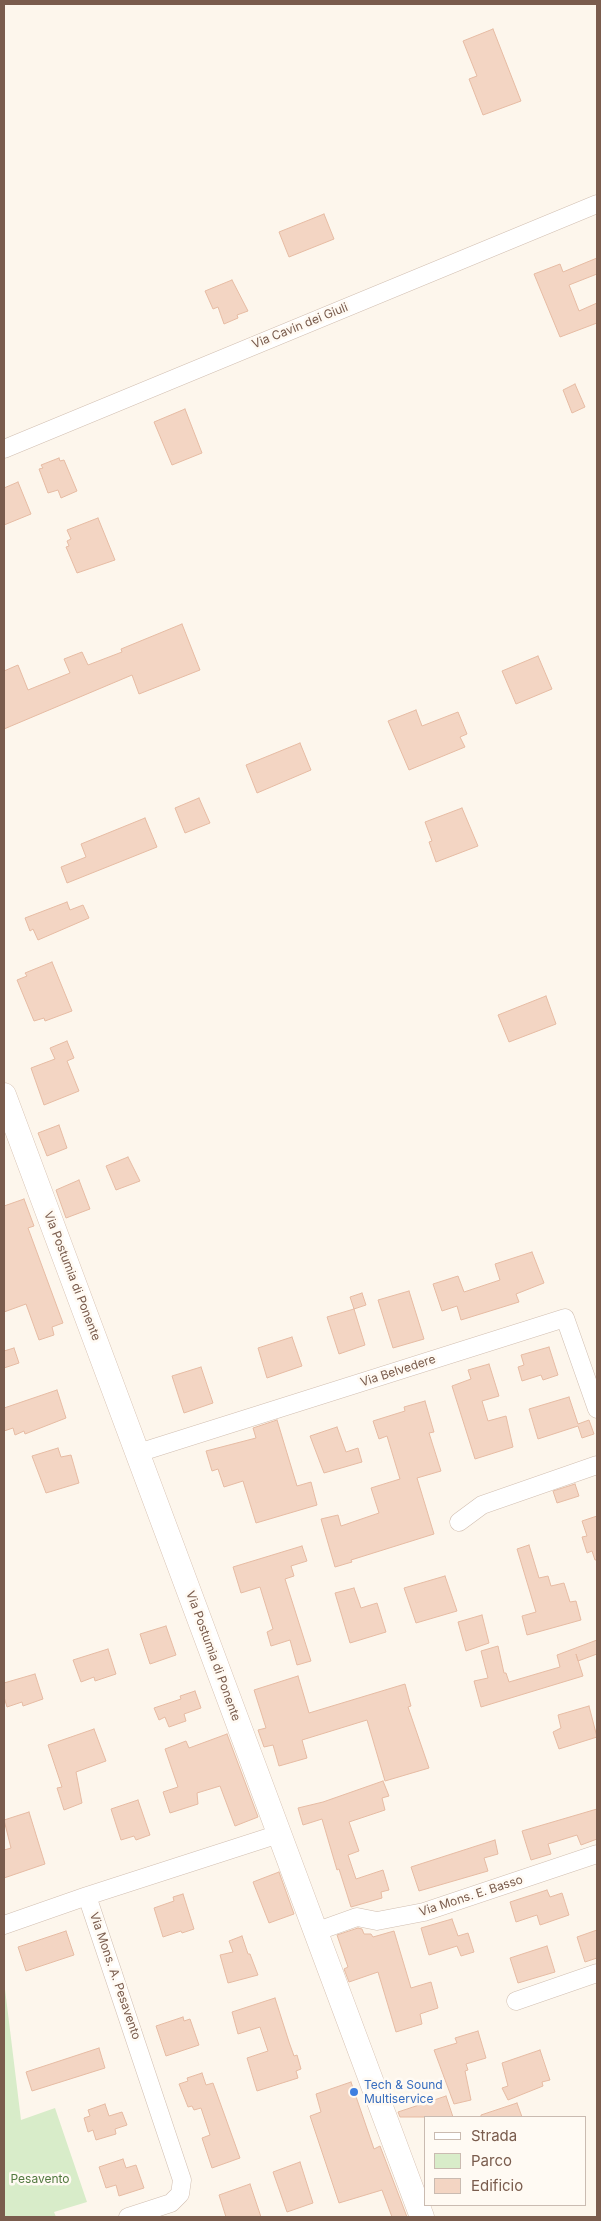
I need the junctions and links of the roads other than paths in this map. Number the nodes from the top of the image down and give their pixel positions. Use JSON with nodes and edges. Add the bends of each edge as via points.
{"nodes":[{"id":1,"x":597,"y":204,"type":"edge"},
{"id":2,"x":4,"y":449,"type":"edge"},
{"id":3,"x":4,"y":1095,"type":"edge"},
{"id":4,"x":597,"y":1409,"type":"edge"},
{"id":5,"x":138,"y":1453,"type":"junction"},
{"id":6,"x":597,"y":1465,"type":"edge"},
{"id":7,"x":459,"y":1522,"type":"dead end"},
{"id":8,"x":279,"y":1834,"type":"junction"},
{"id":9,"x":597,"y":1854,"type":"edge"},
{"id":10,"x":87,"y":1896,"type":"junction"},
{"id":11,"x":4,"y":1925,"type":"edge"},
{"id":12,"x":315,"y":1932,"type":"junction"},
{"id":13,"x":597,"y":1973,"type":"edge"},
{"id":14,"x":516,"y":2001,"type":"dead end"},
{"id":15,"x":128,"y":2217,"type":"edge"},
{"id":16,"x":422,"y":2217,"type":"edge"}],
"edges":[{"from":1,"to":2,"type":"street","name":"Via Cavin dei Giuli"},
{"from":3,"to":5,"type":"main road","name":"Via Postumia di Ponente"},
{"from":4,"to":5,"type":"street","name":"Via Belvedere","via":[[565,1318]]},
{"from":5,"to":8,"type":"main road","name":"Via Postumia di Ponente"},
{"from":6,"to":7,"type":"street","via":[[482,1506]]},
{"from":8,"to":10,"type":"street","name":"Via Mons. A. Pesavento"},
{"from":8,"to":12,"type":"main road","name":"Via Postumia di Ponente"},
{"from":9,"to":12,"type":"street","name":"Via Mons. E. Basso","via":[[424,1912],[377,1921],[357,1917]]},
{"from":10,"to":11,"type":"street"},
{"from":10,"to":15,"type":"street","name":"Via Mons. A. Pesavento","via":[[182,2180],[180,2194],[170,2203]]},
{"from":12,"to":16,"type":"main road","name":"Via Postumia di Ponente"},
{"from":13,"to":14,"type":"street"}]}
